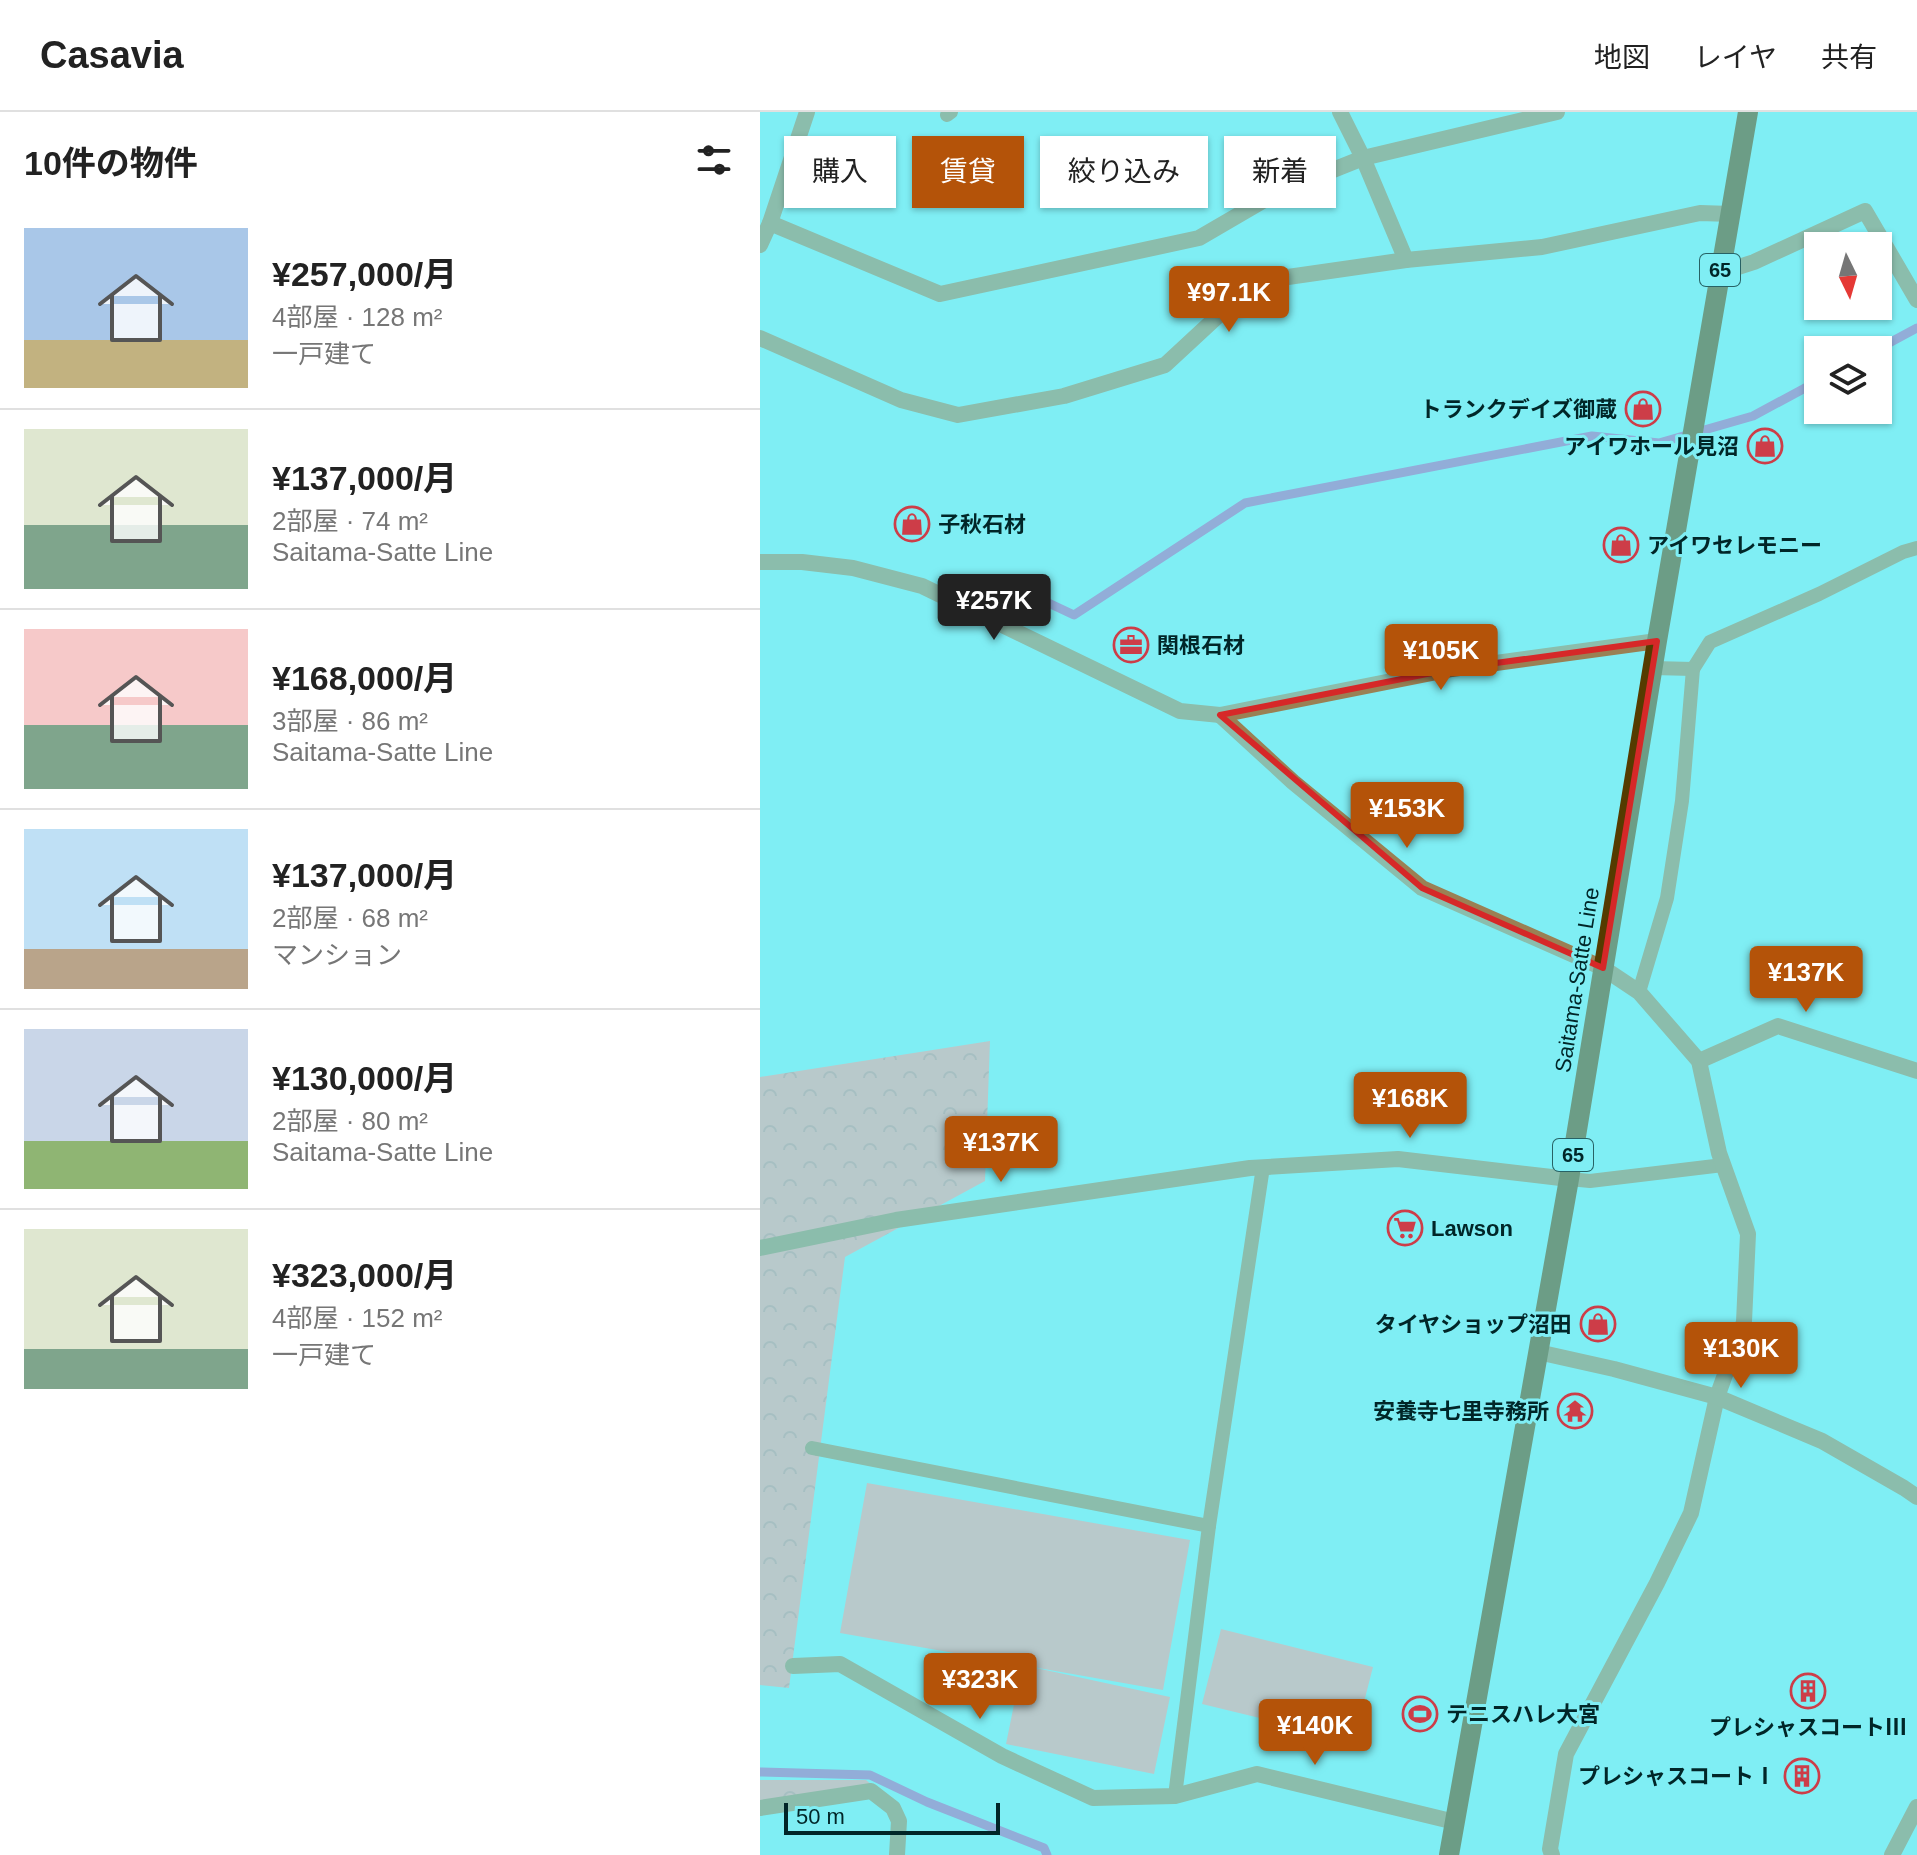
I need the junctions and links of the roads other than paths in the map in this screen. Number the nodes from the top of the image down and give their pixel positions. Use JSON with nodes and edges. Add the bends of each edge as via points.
{"nodes":[{"id":1,"x":807,"y":112,"type":"edge"},
{"id":2,"x":1340,"y":112,"type":"edge"},
{"id":3,"x":1557,"y":112,"type":"edge"},
{"id":4,"x":1748,"y":112,"type":"edge"},
{"id":5,"x":1363,"y":158,"type":"junction"},
{"id":6,"x":1731,"y":214,"type":"junction"},
{"id":7,"x":770,"y":223,"type":"junction"},
{"id":8,"x":760,"y":245,"type":"edge"},
{"id":9,"x":1406,"y":260,"type":"junction"},
{"id":10,"x":1720,"y":273,"type":"junction"},
{"id":11,"x":1917,"y":300,"type":"edge"},
{"id":12,"x":760,"y":338,"type":"edge"},
{"id":13,"x":1917,"y":548,"type":"edge"},
{"id":14,"x":760,"y":562,"type":"edge"},
{"id":15,"x":1657,"y":641,"type":"junction"},
{"id":16,"x":1653,"y":668,"type":"junction"},
{"id":17,"x":1693,"y":669,"type":"junction"},
{"id":18,"x":1220,"y":715,"type":"junction"},
{"id":19,"x":1603,"y":968,"type":"junction"},
{"id":20,"x":1639,"y":992,"type":"junction"},
{"id":21,"x":1699,"y":1061,"type":"junction"},
{"id":22,"x":1917,"y":1071,"type":"edge"},
{"id":23,"x":1723,"y":1165,"type":"junction"},
{"id":24,"x":1263,"y":1167,"type":"junction"},
{"id":25,"x":1569,"y":1179,"type":"junction"},
{"id":26,"x":760,"y":1248,"type":"edge"},
{"id":27,"x":1538,"y":1352,"type":"junction"},
{"id":28,"x":1717,"y":1397,"type":"junction"},
{"id":29,"x":812,"y":1448,"type":"dead end"},
{"id":30,"x":1917,"y":1497,"type":"edge"},
{"id":31,"x":1209,"y":1526,"type":"junction"},
{"id":32,"x":793,"y":1666,"type":"dead end"},
{"id":33,"x":1175,"y":1796,"type":"junction"},
{"id":34,"x":1917,"y":1807,"type":"edge"},
{"id":35,"x":760,"y":1808,"type":"edge"},
{"id":36,"x":1455,"y":1822,"type":"junction"},
{"id":37,"x":897,"y":1855,"type":"edge"},
{"id":38,"x":1449,"y":1855,"type":"edge"},
{"id":39,"x":1552,"y":1855,"type":"edge"},
{"id":40,"x":1892,"y":1855,"type":"edge"}],
"edges":[{"from":1,"to":7,"type":"street"},
{"from":2,"to":5,"type":"street"},
{"from":3,"to":5,"type":"street"},
{"from":4,"to":6,"type":"main road","name":"Saitama-Satte Line","number":"65"},
{"from":5,"to":7,"type":"street","via":[[1278,192],[1199,238],[940,294]]},
{"from":5,"to":9,"type":"street"},
{"from":6,"to":9,"type":"street","via":[[1700,213],[1542,247]]},
{"from":6,"to":10,"type":"main road","name":"Saitama-Satte Line","number":"65"},
{"from":7,"to":8,"type":"street"},
{"from":9,"to":12,"type":"street","via":[[1274,279],[1219,315],[1165,365],[1064,396],[958,415],[901,400]]},
{"from":10,"to":11,"type":"street","via":[[1865,211]]},
{"from":10,"to":15,"type":"main road","name":"Saitama-Satte Line","number":"65"},
{"from":13,"to":17,"type":"lane","via":[[1710,642]]},
{"from":14,"to":18,"type":"street","via":[[853,568],[922,586],[1180,711]]},
{"from":15,"to":16,"type":"main road","name":"Saitama-Satte Line","number":"65"},
{"from":15,"to":18,"type":"street","via":[[1452,669]]},
{"from":16,"to":17,"type":"lane"},
{"from":16,"to":19,"type":"main road","name":"Saitama-Satte Line","number":"65"},
{"from":17,"to":20,"type":"lane","via":[[1667,898]]},
{"from":18,"to":19,"type":"street","via":[[1422,888]]},
{"from":19,"to":20,"type":"street"},
{"from":19,"to":25,"type":"main road","name":"Saitama-Satte Line","number":"65"},
{"from":20,"to":21,"type":"street"},
{"from":21,"to":22,"type":"street","via":[[1778,1026]]},
{"from":21,"to":23,"type":"street"},
{"from":23,"to":25,"type":"lane"},
{"from":23,"to":28,"type":"street","via":[[1748,1234],[1744,1322]]},
{"from":24,"to":25,"type":"street","via":[[1398,1159]]},
{"from":24,"to":26,"type":"street","via":[[896,1220]]},
{"from":24,"to":31,"type":"lane"},
{"from":25,"to":27,"type":"main road","name":"Saitama-Satte Line","number":"65"},
{"from":27,"to":28,"type":"street"},
{"from":27,"to":36,"type":"main road","name":"Saitama-Satte Line","number":"65"},
{"from":28,"to":30,"type":"street","via":[[1822,1441]]},
{"from":28,"to":39,"type":"street","via":[[1691,1513],[1566,1754]]},
{"from":29,"to":31,"type":"lane"},
{"from":31,"to":33,"type":"lane"},
{"from":32,"to":33,"type":"street","via":[[840,1664],[1002,1756],[1093,1798]]},
{"from":33,"to":36,"type":"street","via":[[1257,1774]]},
{"from":34,"to":40,"type":"street"},
{"from":35,"to":37,"type":"street","via":[[871,1791],[893,1808],[899,1821]]},
{"from":36,"to":38,"type":"main road","name":"Saitama-Satte Line","number":"65"}]}
